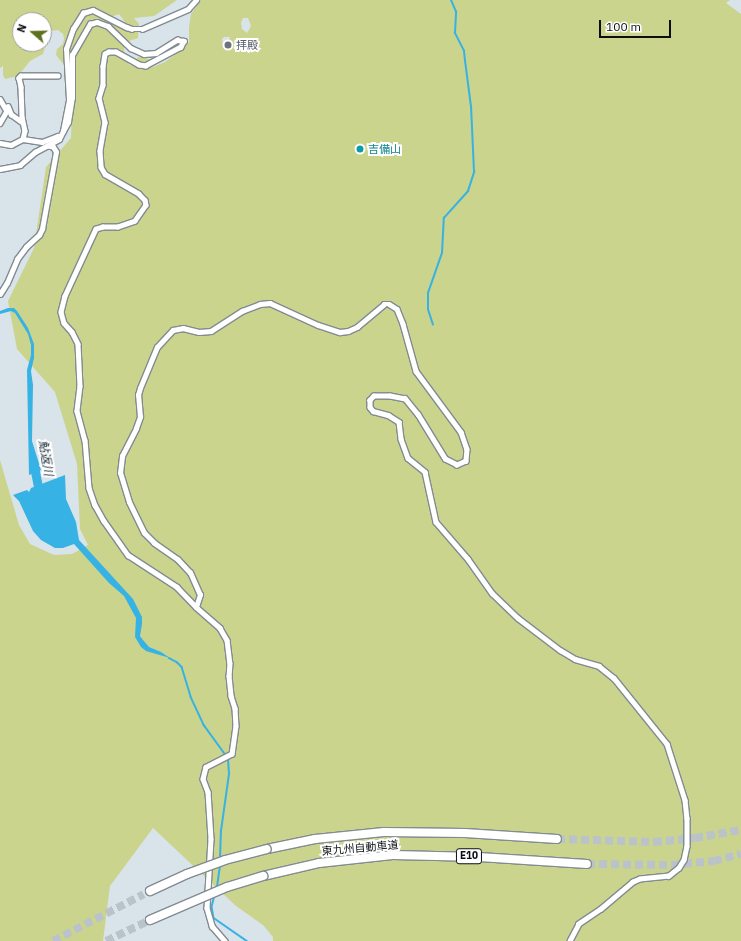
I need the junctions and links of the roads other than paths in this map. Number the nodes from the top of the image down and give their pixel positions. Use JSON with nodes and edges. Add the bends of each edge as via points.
{"nodes":[{"id":1,"x":196,"y":0,"type":"edge"},
{"id":2,"x":58,"y":76,"type":"dead end"},
{"id":3,"x":0,"y":99,"type":"edge"},
{"id":4,"x":4,"y":105,"type":"junction"},
{"id":5,"x":22,"y":122,"type":"junction"},
{"id":6,"x":0,"y":123,"type":"edge"},
{"id":7,"x":63,"y":131,"type":"junction"},
{"id":8,"x":61,"y":136,"type":"junction"},
{"id":9,"x":23,"y":139,"type":"junction"},
{"id":10,"x":0,"y":143,"type":"edge"},
{"id":11,"x":44,"y":147,"type":"junction"},
{"id":12,"x":0,"y":169,"type":"edge"},
{"id":13,"x":0,"y":294,"type":"edge"},
{"id":14,"x":196,"y":607,"type":"junction"},
{"id":15,"x":557,"y":839,"type":"tunnel mouth"},
{"id":16,"x":587,"y":864,"type":"tunnel mouth"},
{"id":17,"x":147,"y":893,"type":"tunnel mouth"},
{"id":18,"x":148,"y":921,"type":"tunnel mouth"},
{"id":19,"x":225,"y":941,"type":"edge"},
{"id":20,"x":570,"y":941,"type":"edge"}],
"edges":[{"from":1,"to":7,"type":"street","via":[[188,9],[142,29],[126,27],[93,10],[81,15],[69,36],[66,48],[69,93]]},
{"from":2,"to":5,"type":"street","via":[[20,77]]},
{"from":3,"to":4,"type":"street"},
{"from":4,"to":5,"type":"street"},
{"from":4,"to":6,"type":"street","via":[[7,114]]},
{"from":5,"to":9,"type":"street","via":[[26,131]]},
{"from":7,"to":8,"type":"street"},
{"from":7,"to":14,"type":"street","via":[[68,122],[72,98],[72,55],[90,24],[97,22],[108,26],[131,48],[144,54],[156,53],[177,40],[184,41],[181,47],[146,66],[139,65],[116,52],[110,51],[105,54],[103,86],[99,98],[105,122],[100,151],[101,167],[105,174],[139,194],[146,205],[135,221],[118,227],[96,229],[65,296],[61,312],[64,324],[78,344],[80,386],[77,411],[85,440],[89,488],[95,505],[128,555],[177,587]]},
{"from":8,"to":9,"type":"street","via":[[42,142]]},
{"from":8,"to":11,"type":"street"},
{"from":9,"to":10,"type":"street","via":[[9,145]]},
{"from":11,"to":12,"type":"street","via":[[20,165]]},
{"from":11,"to":13,"type":"street","via":[[53,147],[56,152],[42,229],[17,259]]},
{"from":14,"to":19,"type":"street","via":[[220,628],[227,640],[231,696],[235,708],[236,726],[232,754],[206,767],[203,778],[208,792],[211,839],[207,908],[212,926]]},
{"from":14,"to":20,"type":"street","via":[[200,595],[190,573],[144,533],[129,502],[120,473],[122,456],[140,417],[140,388],[157,347],[173,330],[183,328],[199,332],[211,331],[242,311],[260,304],[270,303],[318,325],[344,332],[357,327],[384,304],[392,305],[401,316],[416,371],[458,426],[466,443],[466,462],[452,464],[442,455],[418,415],[405,399],[396,396],[374,396],[370,400],[373,411],[388,415],[399,422],[408,458],[425,472],[436,522],[468,559],[492,593],[518,618],[560,650],[575,659],[599,666],[614,678],[667,744],[684,800],[687,846],[679,868],[669,876],[633,882],[579,924]]},
{"from":15,"to":17,"type":"highway","name":"東九州自動車道","number":"E10","bridge":true,"via":[[421,831],[336,836],[225,860]]},
{"from":16,"to":18,"type":"highway","name":"東九州自動車道","number":"E10","bridge":true,"via":[[437,855],[393,855],[351,859],[262,876],[227,887]]}]}
